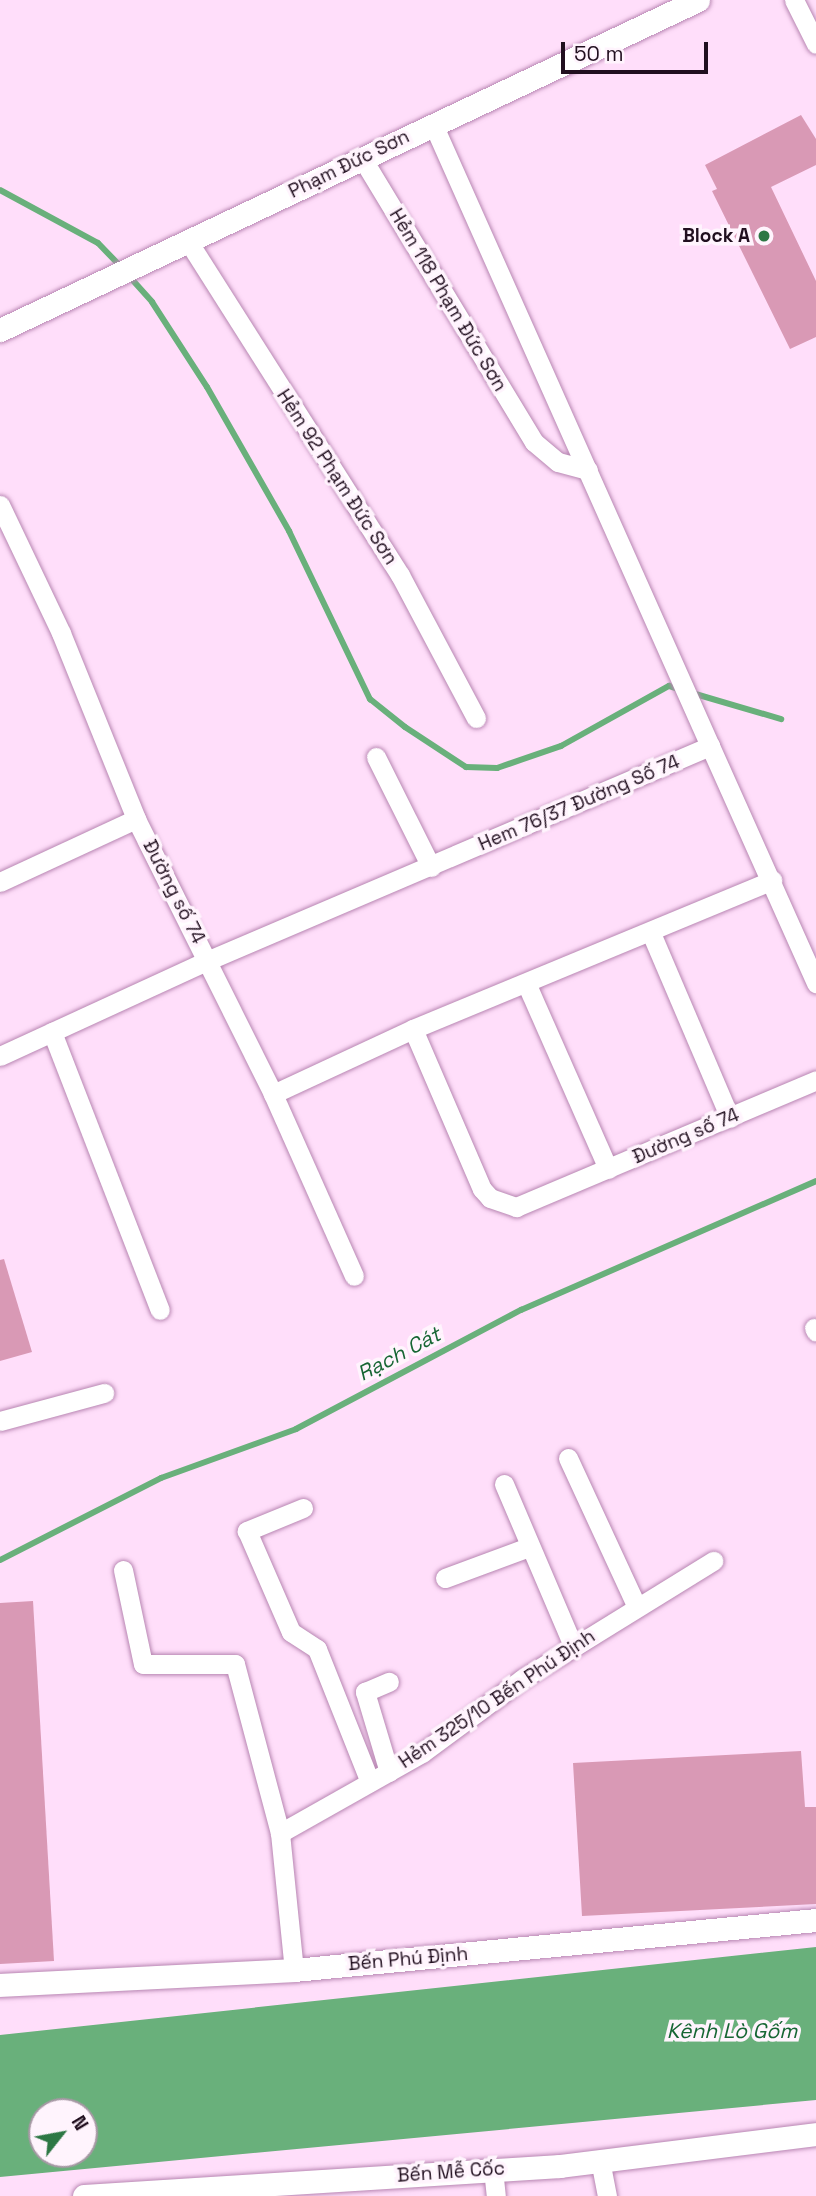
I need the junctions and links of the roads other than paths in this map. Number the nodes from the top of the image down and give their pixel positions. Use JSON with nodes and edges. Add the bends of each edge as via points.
{"nodes":[{"id":1,"x":698,"y":0,"type":"edge"},
{"id":2,"x":794,"y":0,"type":"edge"},
{"id":3,"x":816,"y":44,"type":"edge"},
{"id":4,"x":433,"y":124,"type":"junction"},
{"id":5,"x":362,"y":158,"type":"junction"},
{"id":6,"x":188,"y":242,"type":"junction"},
{"id":7,"x":0,"y":330,"type":"edge"},
{"id":8,"x":587,"y":470,"type":"junction"},
{"id":9,"x":2,"y":512,"type":"edge"},
{"id":10,"x":476,"y":718,"type":"dead end"},
{"id":11,"x":710,"y":746,"type":"junction"},
{"id":12,"x":376,"y":757,"type":"dead end"},
{"id":13,"x":136,"y":819,"type":"junction"},
{"id":14,"x":431,"y":867,"type":"junction"},
{"id":15,"x":2,"y":875,"type":"edge"},
{"id":16,"x":772,"y":880,"type":"junction"},
{"id":17,"x":650,"y":933,"type":"junction"},
{"id":18,"x":209,"y":960,"type":"junction"},
{"id":19,"x":816,"y":982,"type":"edge"},
{"id":20,"x":527,"y":985,"type":"junction"},
{"id":21,"x":413,"y":1029,"type":"junction"},
{"id":22,"x":52,"y":1032,"type":"junction"},
{"id":23,"x":0,"y":1056,"type":"edge"},
{"id":24,"x":816,"y":1080,"type":"edge"},
{"id":25,"x":273,"y":1094,"type":"junction"},
{"id":26,"x":730,"y":1118,"type":"junction"},
{"id":27,"x":608,"y":1169,"type":"junction"},
{"id":28,"x":354,"y":1276,"type":"dead end"},
{"id":29,"x":160,"y":1310,"type":"dead end"},
{"id":30,"x":104,"y":1393,"type":"dead end"},
{"id":31,"x":0,"y":1421,"type":"edge"},
{"id":32,"x":568,"y":1458,"type":"dead end"},
{"id":33,"x":504,"y":1484,"type":"dead end"},
{"id":34,"x":303,"y":1508,"type":"dead end"},
{"id":35,"x":529,"y":1548,"type":"junction"},
{"id":36,"x":713,"y":1561,"type":"dead end"},
{"id":37,"x":122,"y":1570,"type":"dead end"},
{"id":38,"x":445,"y":1578,"type":"dead end"},
{"id":39,"x":636,"y":1605,"type":"junction"},
{"id":40,"x":573,"y":1646,"type":"junction"},
{"id":41,"x":389,"y":1682,"type":"dead end"},
{"id":42,"x":389,"y":1772,"type":"junction"},
{"id":43,"x":370,"y":1783,"type":"junction"},
{"id":44,"x":280,"y":1833,"type":"junction"},
{"id":45,"x":816,"y":1920,"type":"edge"},
{"id":46,"x":294,"y":1970,"type":"junction"},
{"id":47,"x":0,"y":1984,"type":"edge"},
{"id":48,"x":816,"y":2134,"type":"edge"},
{"id":49,"x":600,"y":2160,"type":"junction"},
{"id":50,"x":493,"y":2169,"type":"junction"},
{"id":51,"x":85,"y":2196,"type":"edge"},
{"id":52,"x":496,"y":2196,"type":"edge"},
{"id":53,"x":607,"y":2196,"type":"edge"}],
"edges":[{"from":1,"to":4,"type":"street","name":"Phạm Đức Sơn"},
{"from":2,"to":3,"type":"street"},
{"from":4,"to":5,"type":"street","name":"Phạm Đức Sơn"},
{"from":4,"to":8,"type":"street"},
{"from":5,"to":6,"type":"street","name":"Phạm Đức Sơn"},
{"from":5,"to":8,"type":"street","name":"Hẻm 118 Phạm Đức Sơn","via":[[534,442],[558,462]]},
{"from":6,"to":7,"type":"street","name":"Phạm Đức Sơn"},
{"from":6,"to":10,"type":"street","name":"Hẻm 92 Phạm Đức Sơn","via":[[400,575]]},
{"from":8,"to":11,"type":"street"},
{"from":9,"to":13,"type":"street","name":"Đường số 74","via":[[61,633]]},
{"from":11,"to":14,"type":"street","name":"Hem 76/37 Đường Số 74"},
{"from":11,"to":16,"type":"street"},
{"from":12,"to":14,"type":"street"},
{"from":13,"to":15,"type":"street"},
{"from":13,"to":18,"type":"street","name":"Đường số 74"},
{"from":14,"to":18,"type":"street","name":"Hem 76/37 Đường Số 74"},
{"from":16,"to":17,"type":"street"},
{"from":16,"to":19,"type":"street"},
{"from":17,"to":20,"type":"street"},
{"from":17,"to":26,"type":"street"},
{"from":18,"to":22,"type":"street","name":"Hem 76/37 Đường Số 74"},
{"from":18,"to":25,"type":"street","name":"Đường số 74"},
{"from":20,"to":21,"type":"street"},
{"from":20,"to":27,"type":"street"},
{"from":21,"to":25,"type":"street"},
{"from":21,"to":27,"type":"street","name":"Đường số 74","via":[[475,1177],[490,1198],[516,1207]]},
{"from":22,"to":23,"type":"street","name":"Hem 76/37 Đường Số 74"},
{"from":22,"to":29,"type":"street"},
{"from":24,"to":26,"type":"street","name":"Đường số 74"},
{"from":25,"to":28,"type":"street","name":"Đường số 74"},
{"from":26,"to":27,"type":"street","name":"Đường số 74"},
{"from":30,"to":31,"type":"street"},
{"from":32,"to":39,"type":"street"},
{"from":33,"to":35,"type":"street"},
{"from":34,"to":43,"type":"street","via":[[247,1531],[291,1632],[317,1649]]},
{"from":35,"to":38,"type":"street"},
{"from":35,"to":40,"type":"street"},
{"from":36,"to":39,"type":"street","name":"Hẻm 325/10 Bến Phú Định"},
{"from":37,"to":44,"type":"street","via":[[144,1664],[235,1664]]},
{"from":39,"to":40,"type":"street","name":"Hẻm 325/10 Bến Phú Định"},
{"from":40,"to":42,"type":"street","name":"Hẻm 325/10 Bến Phú Định"},
{"from":41,"to":42,"type":"street","via":[[365,1692]]},
{"from":42,"to":43,"type":"street","name":"Hẻm 325/10 Bến Phú Định"},
{"from":43,"to":44,"type":"street","name":"Hẻm 325/10 Bến Phú Định"},
{"from":44,"to":46,"type":"street"},
{"from":45,"to":46,"type":"street","name":"Bến Phú Định"},
{"from":46,"to":47,"type":"street","name":"Bến Phú Định"},
{"from":48,"to":49,"type":"street","name":"Bến Mễ Cốc"},
{"from":49,"to":50,"type":"street","name":"Bến Mễ Cốc"},
{"from":49,"to":53,"type":"street"},
{"from":50,"to":51,"type":"street","name":"Bến Mễ Cốc"},
{"from":50,"to":52,"type":"street"}]}
